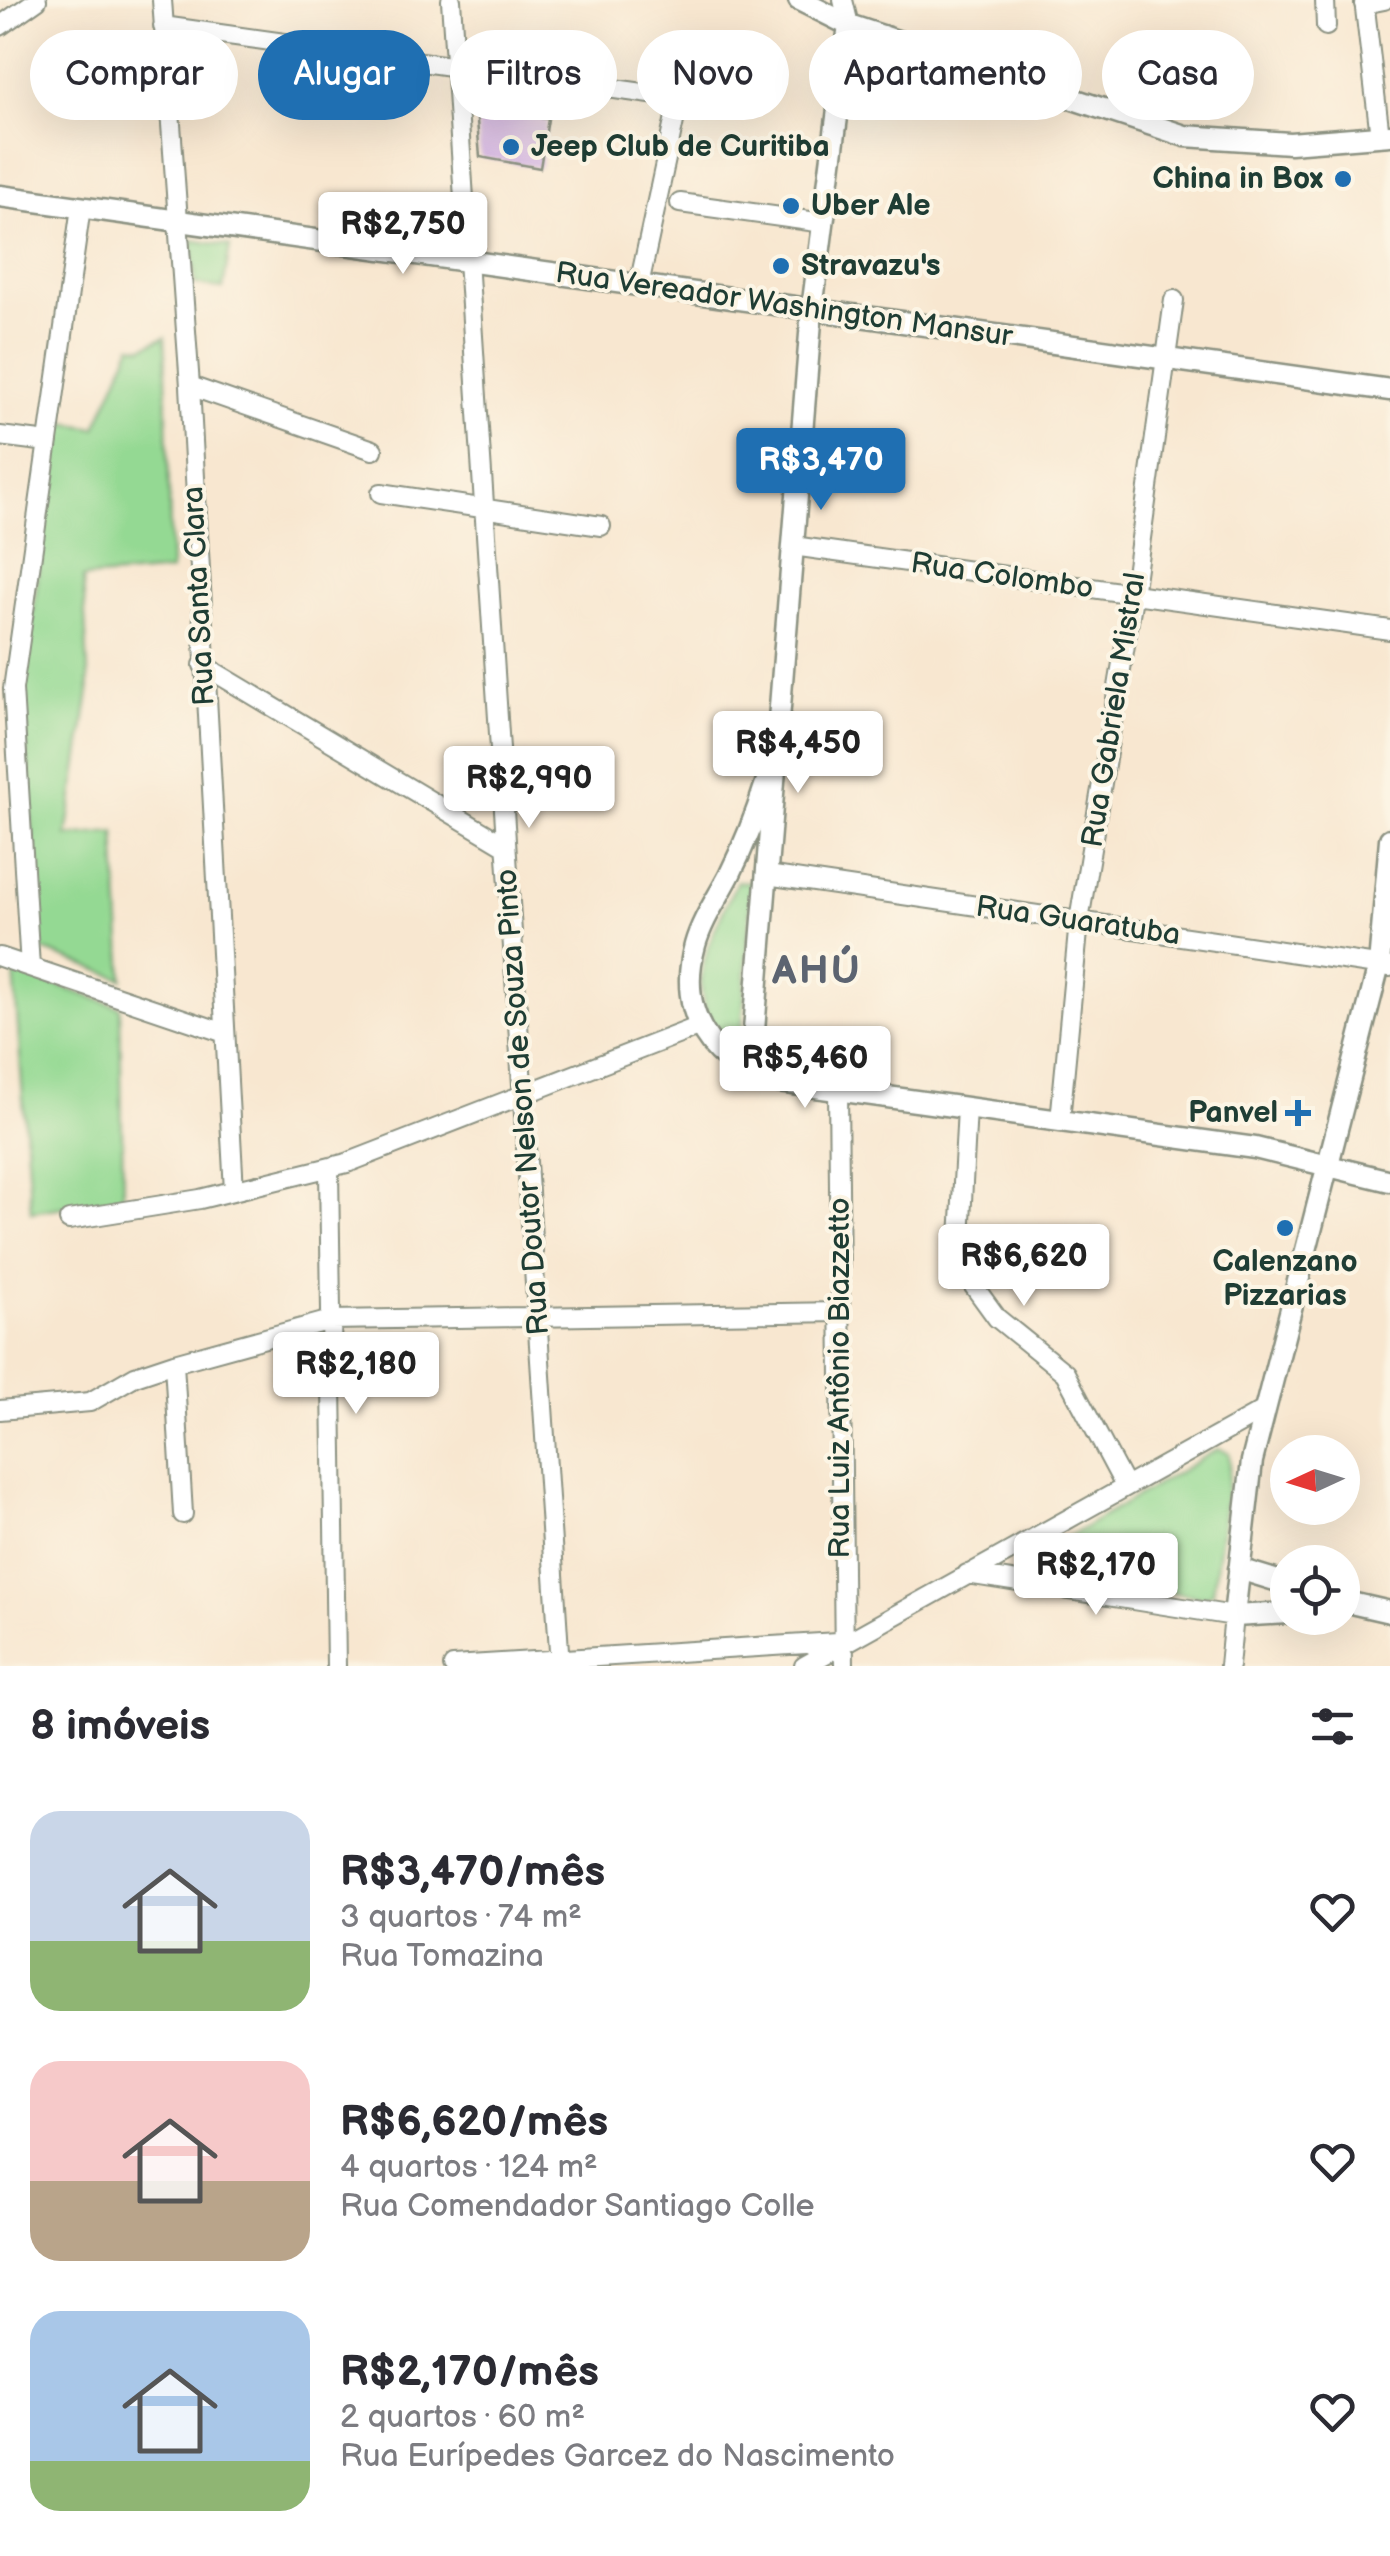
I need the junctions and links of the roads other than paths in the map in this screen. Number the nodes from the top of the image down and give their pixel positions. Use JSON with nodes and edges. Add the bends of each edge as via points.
{"nodes":[{"id":1,"x":37,"y":0,"type":"edge"},
{"id":2,"x":162,"y":0,"type":"edge"},
{"id":3,"x":451,"y":0,"type":"edge"},
{"id":4,"x":800,"y":0,"type":"edge"},
{"id":5,"x":843,"y":0,"type":"edge"},
{"id":6,"x":1326,"y":0,"type":"edge"},
{"id":7,"x":1384,"y":0,"type":"edge"},
{"id":8,"x":1364,"y":2,"type":"edge"},
{"id":9,"x":849,"y":25,"type":"junction"},
{"id":10,"x":0,"y":26,"type":"edge"},
{"id":11,"x":164,"y":26,"type":"junction"},
{"id":12,"x":1326,"y":26,"type":"dead end"},
{"id":13,"x":453,"y":30,"type":"edge"},
{"id":14,"x":450,"y":65,"type":"edge"},
{"id":15,"x":617,"y":89,"type":"edge"},
{"id":16,"x":459,"y":120,"type":"edge"},
{"id":17,"x":1385,"y":136,"type":"edge"},
{"id":18,"x":0,"y":196,"type":"edge"},
{"id":19,"x":680,"y":203,"type":"dead end"},
{"id":20,"x":81,"y":207,"type":"junction"},
{"id":21,"x":178,"y":220,"type":"junction"},
{"id":22,"x":824,"y":223,"type":"junction"},
{"id":23,"x":468,"y":261,"type":"junction"},
{"id":24,"x":639,"y":285,"type":"junction"},
{"id":25,"x":1174,"y":300,"type":"dead end"},
{"id":26,"x":812,"y":309,"type":"junction"},
{"id":27,"x":1166,"y":358,"type":"junction"},
{"id":28,"x":190,"y":386,"type":"junction"},
{"id":29,"x":1390,"y":390,"type":"edge"},
{"id":30,"x":0,"y":436,"type":"edge"},
{"id":31,"x":48,"y":442,"type":"junction"},
{"id":32,"x":373,"y":450,"type":"dead end"},
{"id":33,"x":381,"y":493,"type":"dead end"},
{"id":34,"x":484,"y":508,"type":"junction"},
{"id":35,"x":601,"y":526,"type":"dead end"},
{"id":36,"x":793,"y":546,"type":"junction"},
{"id":37,"x":1133,"y":594,"type":"junction"},
{"id":38,"x":1390,"y":630,"type":"edge"},
{"id":39,"x":203,"y":664,"type":"junction"},
{"id":40,"x":780,"y":712,"type":"junction"},
{"id":41,"x":1390,"y":838,"type":"edge"},
{"id":42,"x":506,"y":846,"type":"junction"},
{"id":43,"x":766,"y":876,"type":"junction"},
{"id":44,"x":728,"y":878,"type":"junction"},
{"id":45,"x":1080,"y":921,"type":"junction"},
{"id":46,"x":0,"y":957,"type":"edge"},
{"id":47,"x":1385,"y":966,"type":"edge"},
{"id":48,"x":30,"y":967,"type":"junction"},
{"id":49,"x":700,"y":1026,"type":"junction"},
{"id":50,"x":225,"y":1033,"type":"junction"},
{"id":51,"x":780,"y":1082,"type":"junction"},
{"id":52,"x":838,"y":1090,"type":"junction"},
{"id":53,"x":522,"y":1094,"type":"junction"},
{"id":54,"x":967,"y":1108,"type":"junction"},
{"id":55,"x":1060,"y":1121,"type":"junction"},
{"id":56,"x":329,"y":1168,"type":"junction"},
{"id":57,"x":1328,"y":1168,"type":"junction"},
{"id":58,"x":1390,"y":1181,"type":"edge"},
{"id":59,"x":234,"y":1192,"type":"junction"},
{"id":60,"x":69,"y":1220,"type":"dead end"},
{"id":61,"x":840,"y":1312,"type":"junction"},
{"id":62,"x":537,"y":1316,"type":"junction"},
{"id":63,"x":331,"y":1320,"type":"junction"},
{"id":64,"x":174,"y":1363,"type":"junction"},
{"id":65,"x":0,"y":1410,"type":"edge"},
{"id":66,"x":1264,"y":1410,"type":"junction"},
{"id":67,"x":1125,"y":1486,"type":"junction"},
{"id":68,"x":182,"y":1514,"type":"dead end"},
{"id":69,"x":1239,"y":1569,"type":"junction"},
{"id":70,"x":966,"y":1574,"type":"junction"},
{"id":71,"x":1270,"y":1578,"type":"edge"},
{"id":72,"x":1360,"y":1607,"type":"edge"},
{"id":73,"x":1360,"y":1609,"type":"edge"},
{"id":74,"x":1367,"y":1609,"type":"junction"},
{"id":75,"x":1390,"y":1612,"type":"edge"},
{"id":76,"x":1270,"y":1614,"type":"edge"},
{"id":77,"x":1234,"y":1616,"type":"junction"},
{"id":78,"x":842,"y":1642,"type":"junction"},
{"id":79,"x":560,"y":1663,"type":"edge"},
{"id":80,"x":336,"y":1666,"type":"edge"},
{"id":81,"x":454,"y":1666,"type":"edge"},
{"id":82,"x":804,"y":1666,"type":"edge"},
{"id":83,"x":844,"y":1666,"type":"edge"},
{"id":84,"x":1228,"y":1666,"type":"edge"}],
"edges":[{"from":1,"to":10,"type":"street"},
{"from":2,"to":11,"type":"street","name":"Rua Santa Clara"},
{"from":3,"to":13,"type":"street","name":"Rua Doutor Nelson de Souza Pinto"},
{"from":4,"to":9,"type":"main road"},
{"from":5,"to":9,"type":"street"},
{"from":6,"to":12,"type":"street"},
{"from":7,"to":8,"type":"street"},
{"from":8,"to":17,"type":"street"},
{"from":9,"to":17,"type":"main road","via":[[1185,136],[1290,143]]},
{"from":9,"to":22,"type":"main road"},
{"from":11,"to":14,"type":"street"},
{"from":11,"to":21,"type":"street","name":"Rua Santa Clara"},
{"from":15,"to":24,"type":"street","via":[[678,98]]},
{"from":16,"to":23,"type":"street","name":"Rua Doutor Nelson de Souza Pinto"},
{"from":18,"to":20,"type":"main road","name":"Rua Vereador Washington Mansur"},
{"from":19,"to":22,"type":"street"},
{"from":20,"to":21,"type":"main road","name":"Rua Vereador Washington Mansur"},
{"from":20,"to":31,"type":"street"},
{"from":21,"to":23,"type":"main road","name":"Rua Vereador Washington Mansur"},
{"from":21,"to":28,"type":"street","name":"Rua Santa Clara"},
{"from":22,"to":26,"type":"main road"},
{"from":23,"to":24,"type":"main road","name":"Rua Vereador Washington Mansur"},
{"from":23,"to":34,"type":"street","name":"Rua Doutor Nelson de Souza Pinto"},
{"from":24,"to":26,"type":"main road","name":"Rua Vereador Washington Mansur"},
{"from":25,"to":27,"type":"street","name":"Rua Gabriela Mistral"},
{"from":26,"to":27,"type":"main road","name":"Rua Vereador Washington Mansur"},
{"from":26,"to":36,"type":"main road"},
{"from":27,"to":29,"type":"main road","name":"Rua Vereador Washington Mansur"},
{"from":27,"to":37,"type":"street","name":"Rua Gabriela Mistral"},
{"from":28,"to":32,"type":"street"},
{"from":28,"to":39,"type":"street","name":"Rua Santa Clara"},
{"from":30,"to":31,"type":"street"},
{"from":31,"to":48,"type":"street","via":[[13,689]]},
{"from":33,"to":34,"type":"street"},
{"from":34,"to":35,"type":"street"},
{"from":34,"to":42,"type":"street","name":"Rua Doutor Nelson de Souza Pinto"},
{"from":36,"to":37,"type":"street","name":"Rua Colombo"},
{"from":36,"to":40,"type":"main road"},
{"from":37,"to":38,"type":"street","name":"Rua Colombo"},
{"from":37,"to":45,"type":"street","name":"Rua Gabriela Mistral"},
{"from":39,"to":42,"type":"street"},
{"from":39,"to":50,"type":"street","name":"Rua Santa Clara"},
{"from":40,"to":43,"type":"main road"},
{"from":40,"to":44,"type":"main road","via":[[766,783]]},
{"from":41,"to":47,"type":"main road"},
{"from":42,"to":53,"type":"street","name":"Rua Doutor Nelson de Souza Pinto"},
{"from":43,"to":44,"type":"main road"},
{"from":43,"to":45,"type":"street","name":"Rua Guaratuba"},
{"from":43,"to":51,"type":"main road","via":[[753,1043],[756,1058]]},
{"from":44,"to":49,"type":"main road","via":[[703,922],[691,963]]},
{"from":45,"to":47,"type":"street","name":"Rua Guaratuba"},
{"from":45,"to":55,"type":"street","name":"Rua Gabriela Mistral"},
{"from":46,"to":48,"type":"street"},
{"from":47,"to":57,"type":"main road"},
{"from":48,"to":50,"type":"street"},
{"from":49,"to":51,"type":"main road","via":[[736,1070]]},
{"from":49,"to":53,"type":"street"},
{"from":50,"to":59,"type":"street","name":"Rua Santa Clara"},
{"from":51,"to":52,"type":"main road"},
{"from":52,"to":54,"type":"main road"},
{"from":52,"to":61,"type":"street","name":"Rua Luiz Antônio Biazzetto"},
{"from":53,"to":56,"type":"street"},
{"from":53,"to":62,"type":"street","name":"Rua Doutor Nelson de Souza Pinto"},
{"from":54,"to":55,"type":"main road"},
{"from":54,"to":67,"type":"street","via":[[960,1239],[973,1285],[997,1318],[1048,1356],[1078,1391]]},
{"from":55,"to":57,"type":"main road","via":[[1255,1148]]},
{"from":56,"to":59,"type":"street"},
{"from":56,"to":63,"type":"street"},
{"from":57,"to":58,"type":"main road"},
{"from":57,"to":66,"type":"main road"},
{"from":59,"to":60,"type":"street"},
{"from":61,"to":62,"type":"street"},
{"from":61,"to":78,"type":"street","name":"Rua Luiz Antônio Biazzetto"},
{"from":62,"to":63,"type":"street"},
{"from":62,"to":79,"type":"street","name":"Rua Doutor Nelson de Souza Pinto"},
{"from":63,"to":64,"type":"street"},
{"from":63,"to":80,"type":"street"},
{"from":64,"to":65,"type":"street","via":[[90,1402]]},
{"from":64,"to":68,"type":"street"},
{"from":66,"to":67,"type":"street"},
{"from":66,"to":69,"type":"main road"},
{"from":67,"to":70,"type":"street"},
{"from":69,"to":71,"type":"main road"},
{"from":69,"to":77,"type":"main road"},
{"from":70,"to":77,"type":"street"},
{"from":70,"to":78,"type":"street"},
{"from":72,"to":74,"type":"main road"},
{"from":73,"to":74,"type":"main road"},
{"from":74,"to":75,"type":"main road"},
{"from":76,"to":77,"type":"main road"},
{"from":77,"to":84,"type":"street"},
{"from":78,"to":79,"type":"street"},
{"from":78,"to":82,"type":"street"},
{"from":78,"to":83,"type":"street","name":"Rua Luiz Antônio Biazzetto"},
{"from":79,"to":81,"type":"street"}]}
